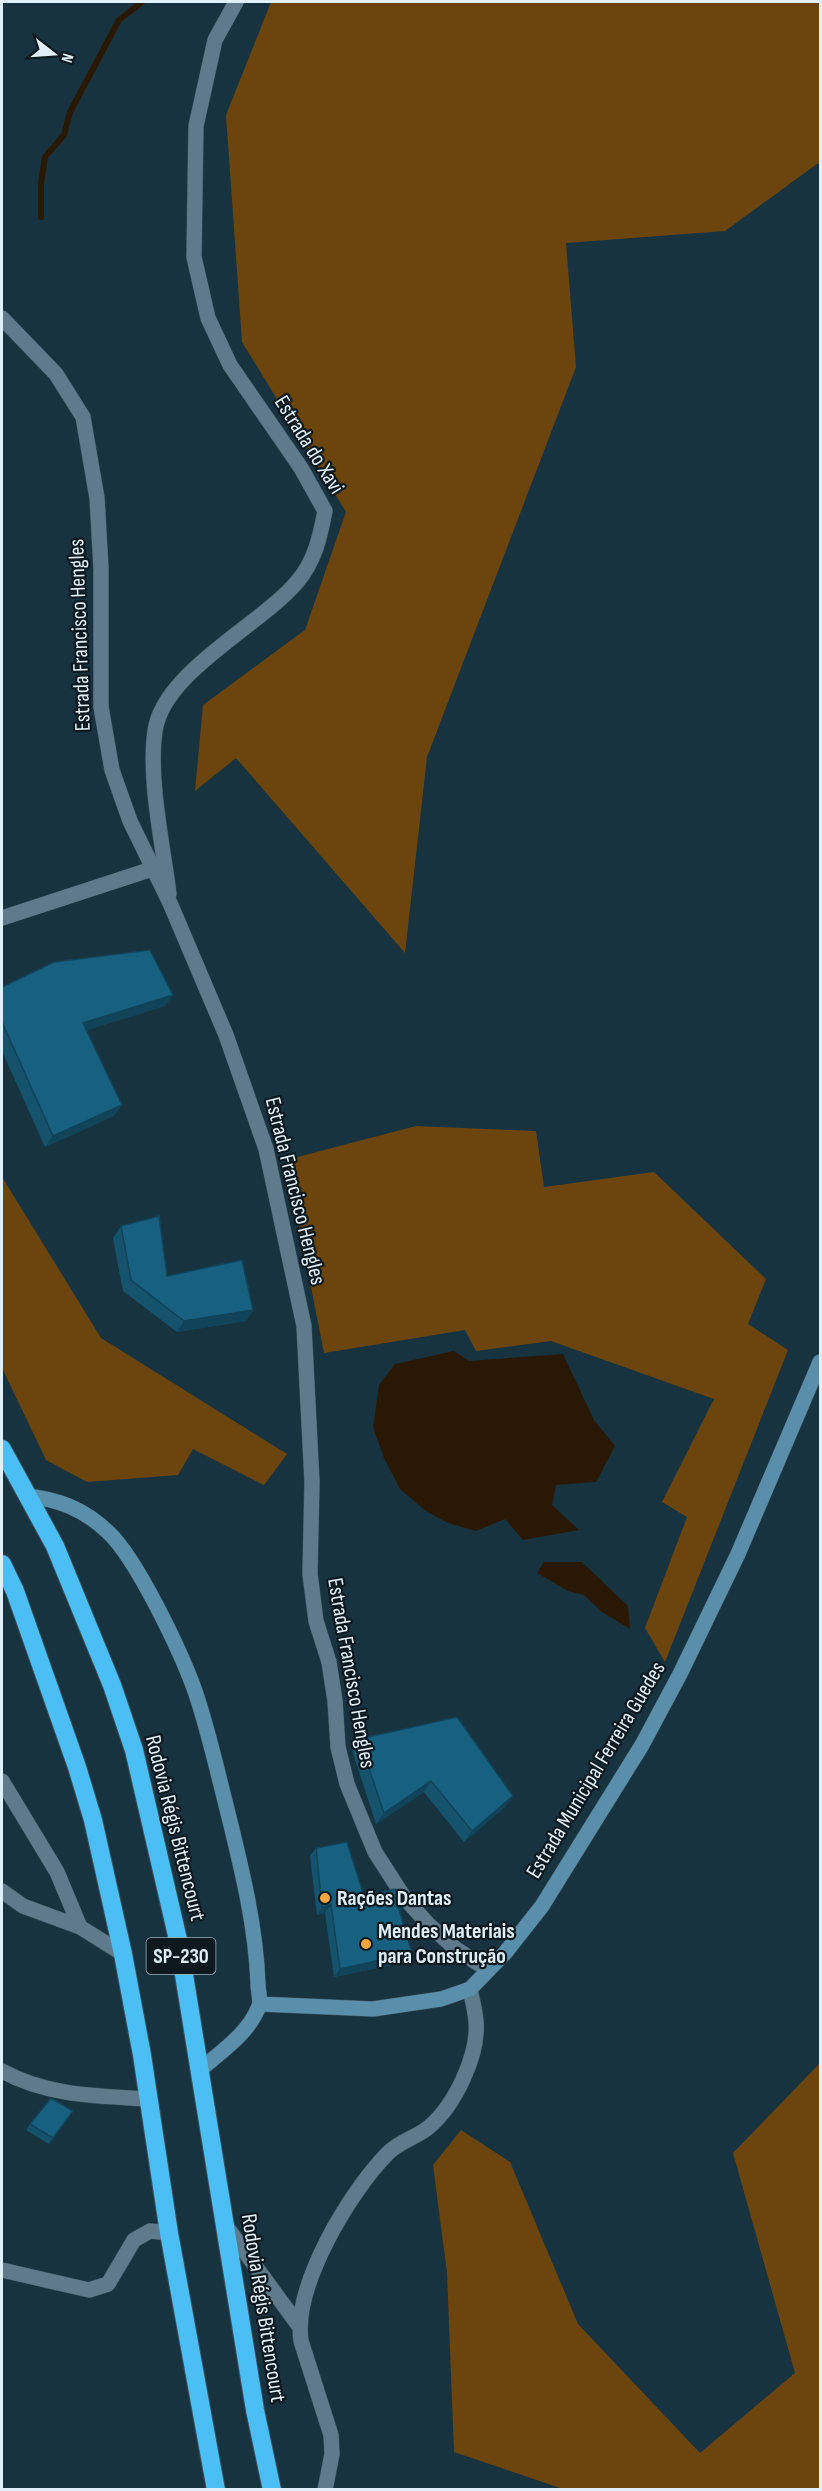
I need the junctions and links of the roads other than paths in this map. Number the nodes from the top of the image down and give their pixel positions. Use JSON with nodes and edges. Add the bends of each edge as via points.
{"nodes":[{"id":1,"x":236,"y":2,"type":"edge"},
{"id":2,"x":2,"y":318,"type":"edge"},
{"id":3,"x":152,"y":869,"type":"junction"},
{"id":4,"x":170,"y":903,"type":"junction"},
{"id":5,"x":2,"y":918,"type":"edge"},
{"id":6,"x":820,"y":1362,"type":"edge"},
{"id":7,"x":2,"y":1449,"type":"edge"},
{"id":8,"x":26,"y":1496,"type":"junction"},
{"id":9,"x":2,"y":1564,"type":"edge"},
{"id":10,"x":2,"y":1781,"type":"edge"},
{"id":11,"x":2,"y":1892,"type":"edge"},
{"id":12,"x":81,"y":1927,"type":"junction"},
{"id":13,"x":123,"y":1954,"type":"junction"},
{"id":14,"x":488,"y":1970,"type":"junction"},
{"id":15,"x":470,"y":1989,"type":"junction"},
{"id":16,"x":260,"y":2004,"type":"junction"},
{"id":17,"x":201,"y":2069,"type":"junction"},
{"id":18,"x":2,"y":2071,"type":"edge"},
{"id":19,"x":149,"y":2099,"type":"junction"},
{"id":20,"x":226,"y":2226,"type":"junction"},
{"id":21,"x":169,"y":2233,"type":"junction"},
{"id":22,"x":2,"y":2270,"type":"edge"},
{"id":23,"x":299,"y":2326,"type":"junction"},
{"id":24,"x":216,"y":2490,"type":"edge"},
{"id":25,"x":272,"y":2490,"type":"edge"},
{"id":26,"x":325,"y":2490,"type":"edge"}],
"edges":[{"from":1,"to":4,"type":"street","name":"Estrada do Xavi","via":[[215,40],[196,126],[194,257],[208,318],[230,364],[302,468],[325,511],[319,543],[296,583],[198,667],[161,708],[155,730],[154,770]]},
{"from":2,"to":3,"type":"street","name":"Estrada Francisco Hengles","via":[[56,374],[83,417],[98,510],[101,707],[112,770]]},
{"from":3,"to":4,"type":"street","name":"Estrada Francisco Hengles"},
{"from":3,"to":5,"type":"street"},
{"from":4,"to":14,"type":"street","name":"Estrada Francisco Hengles","via":[[226,1035],[266,1149],[304,1326],[312,1482],[310,1574],[316,1621],[329,1662],[338,1747],[347,1784],[375,1852],[404,1897],[456,1949]]},
{"from":6,"to":14,"type":"street","name":"Estrada Municipal Ferreira Guedes","via":[[738,1554],[681,1674],[642,1745],[542,1906]]},
{"from":7,"to":8,"type":"highway","name":"Rodovia Régis Bittencourt","number":"SP-230"},
{"from":8,"to":16,"type":"street","via":[[56,1499],[80,1510],[108,1532],[129,1559],[176,1647],[209,1736],[233,1837],[256,1952]]},
{"from":8,"to":17,"type":"highway","name":"Rodovia Régis Bittencourt","number":"SP-230","via":[[55,1546],[134,1750],[179,1944]]},
{"from":9,"to":13,"type":"highway","number":"SP-230","via":[[77,1767]]},
{"from":10,"to":12,"type":"street","via":[[57,1872]]},
{"from":11,"to":12,"type":"street","via":[[23,1906]]},
{"from":12,"to":13,"type":"street"},
{"from":13,"to":19,"type":"highway","number":"SP-230"},
{"from":14,"to":15,"type":"street","name":"Estrada Municipal Ferreira Guedes"},
{"from":15,"to":16,"type":"street","name":"Estrada Municipal Ferreira Guedes","via":[[441,1999],[373,2009]]},
{"from":15,"to":23,"type":"street","via":[[476,2022],[465,2072],[436,2120],[395,2145],[331,2232],[304,2298]]},
{"from":16,"to":17,"type":"street","via":[[247,2028]]},
{"from":17,"to":20,"type":"highway","name":"Rodovia Régis Bittencourt","number":"SP-230"},
{"from":18,"to":19,"type":"street","via":[[38,2088],[64,2093]]},
{"from":19,"to":21,"type":"highway","number":"SP-230"},
{"from":20,"to":23,"type":"street"},
{"from":20,"to":25,"type":"highway","name":"Rodovia Régis Bittencourt","number":"SP-230","via":[[255,2410]]},
{"from":21,"to":22,"type":"street","via":[[150,2231],[134,2240],[108,2284],[89,2290]]},
{"from":21,"to":24,"type":"highway","number":"SP-230"},
{"from":23,"to":26,"type":"street","via":[[331,2435],[332,2454]]}]}
